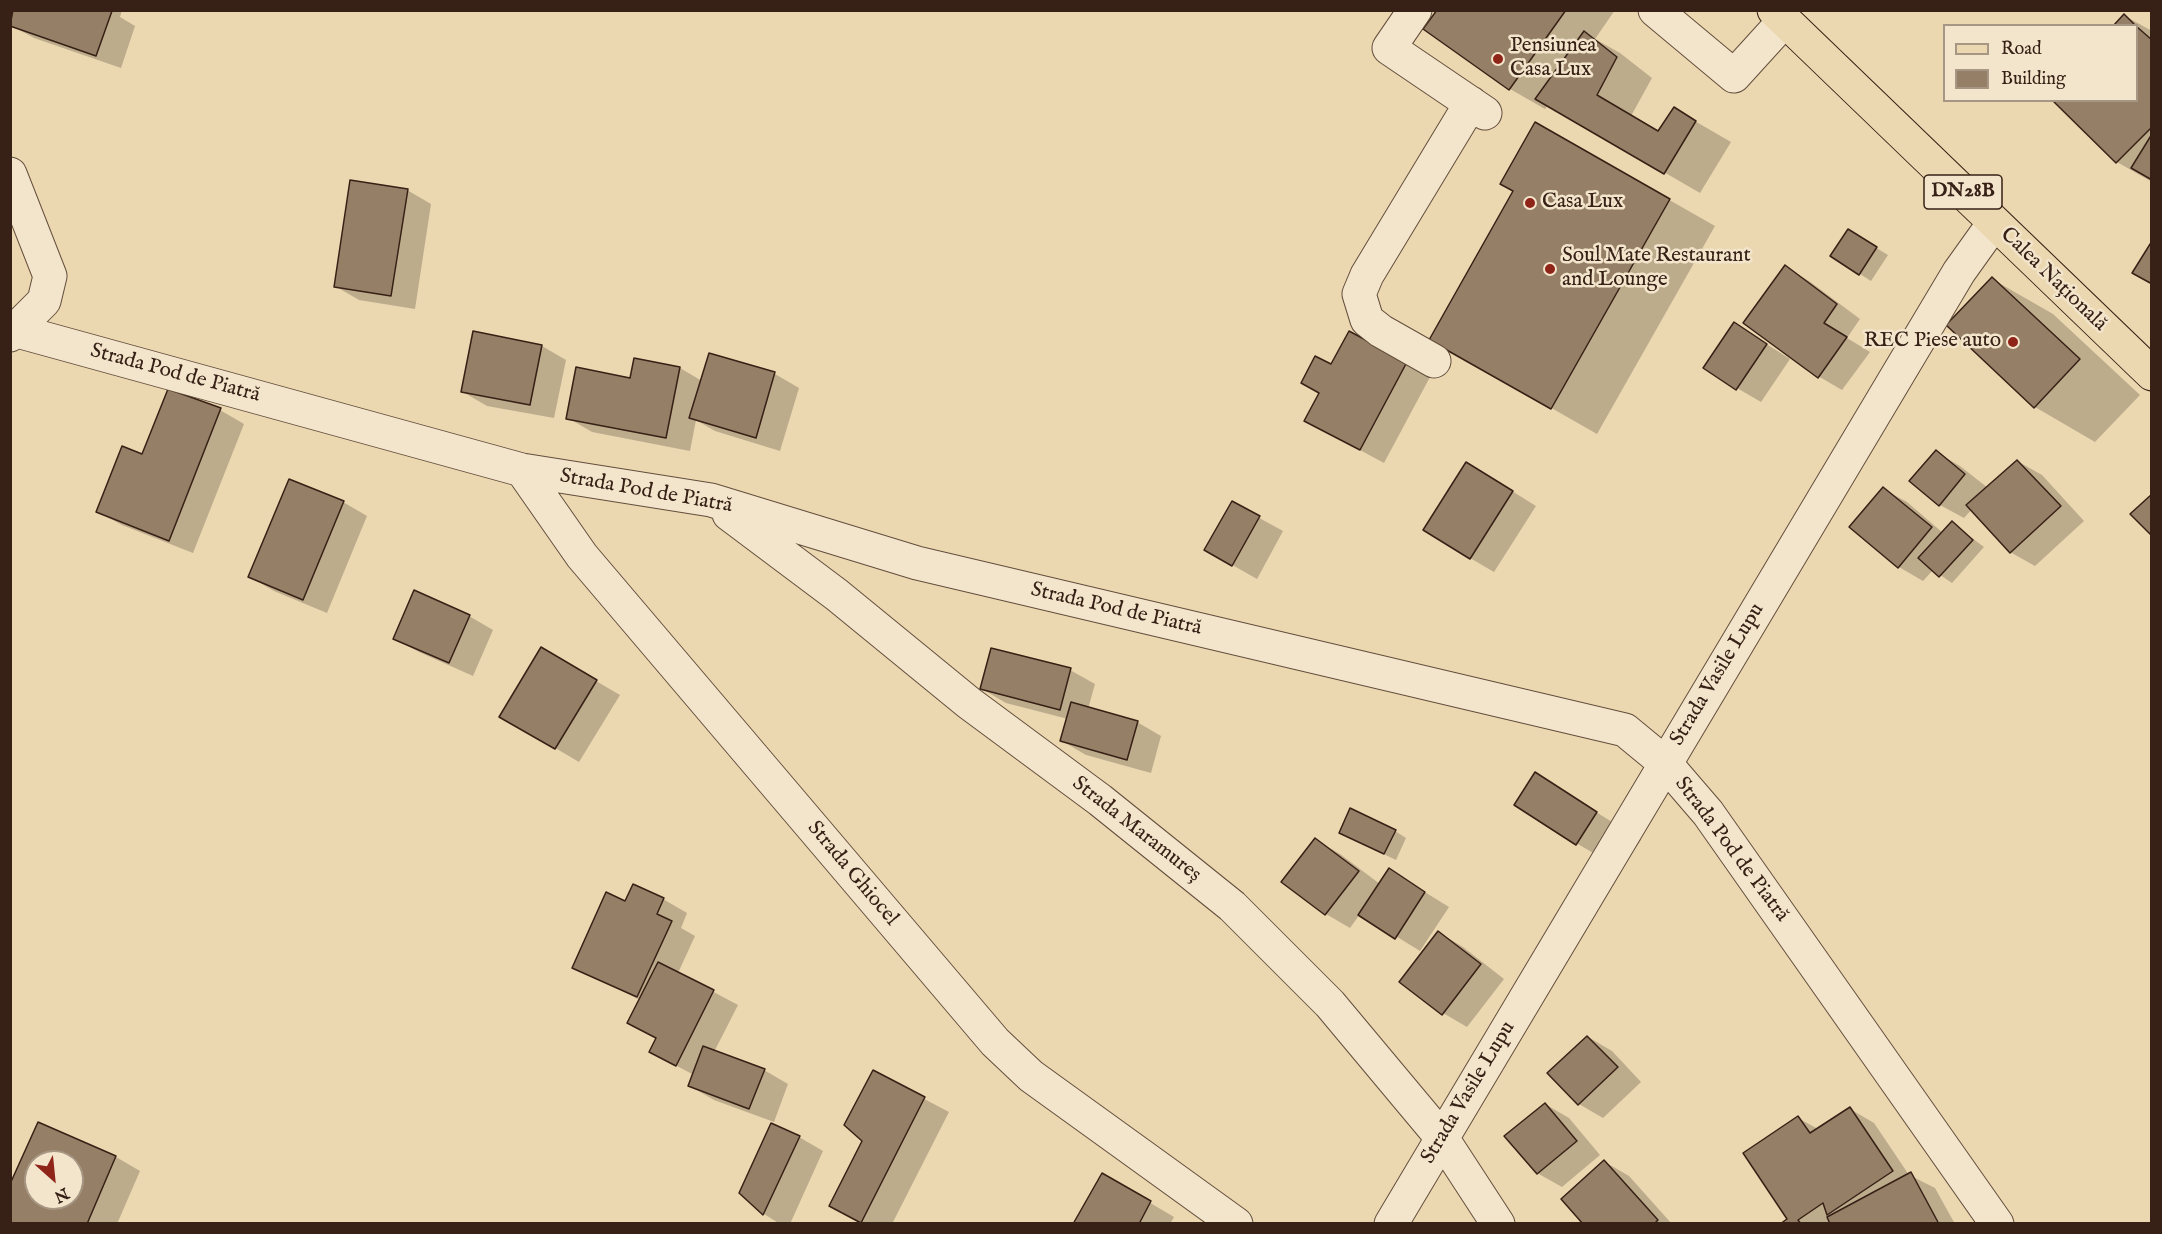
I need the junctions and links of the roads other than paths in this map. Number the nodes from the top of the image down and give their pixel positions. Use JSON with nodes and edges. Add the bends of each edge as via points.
{"nodes":[{"id":1,"x":1415,"y":10,"type":"edge"},
{"id":2,"x":1655,"y":10,"type":"edge"},
{"id":3,"x":1779,"y":16,"type":"edge"},
{"id":4,"x":10,"y":174,"type":"edge"},
{"id":5,"x":1994,"y":223,"type":"junction"},
{"id":6,"x":12,"y":331,"type":"edge"},
{"id":7,"x":1434,"y":361,"type":"dead end"},
{"id":8,"x":2151,"y":374,"type":"edge"},
{"id":9,"x":522,"y":470,"type":"junction"},
{"id":10,"x":711,"y":500,"type":"junction"},
{"id":11,"x":1665,"y":763,"type":"junction"},
{"id":12,"x":1442,"y":1138,"type":"junction"},
{"id":13,"x":1236,"y":1224,"type":"edge"},
{"id":14,"x":1391,"y":1224,"type":"edge"},
{"id":15,"x":1498,"y":1224,"type":"edge"},
{"id":16,"x":1997,"y":1224,"type":"edge"}],
"edges":[{"from":1,"to":7,"type":"street","via":[[1389,48],[1478,108],[1367,275],[1359,294],[1367,320]]},
{"from":2,"to":3,"type":"street","via":[[1734,76]]},
{"from":3,"to":5,"type":"main road","name":"Calea Națională","number":"DN28B"},
{"from":4,"to":6,"type":"street","via":[[50,276],[44,301]]},
{"from":5,"to":8,"type":"main road","name":"Calea Națională","number":"DN28B"},
{"from":5,"to":11,"type":"street","name":"Strada Vasile Lupu","via":[[1959,272]]},
{"from":6,"to":9,"type":"street","name":"Strada Pod de Piatră"},
{"from":9,"to":10,"type":"street","name":"Strada Pod de Piatră"},
{"from":9,"to":13,"type":"street","name":"Strada Ghiocel","via":[[582,556],[995,1042],[1031,1076]]},
{"from":10,"to":11,"type":"street","name":"Strada Pod de Piatră","via":[[917,563],[1624,730]]},
{"from":10,"to":12,"type":"street","name":"Strada Maramureș","via":[[1232,906],[1330,1004]]},
{"from":11,"to":12,"type":"street","name":"Strada Vasile Lupu"},
{"from":11,"to":16,"type":"street","name":"Strada Pod de Piatră","via":[[1708,813]]},
{"from":12,"to":14,"type":"street","name":"Strada Vasile Lupu"},
{"from":12,"to":15,"type":"street","name":"Strada Maramureș"}]}
